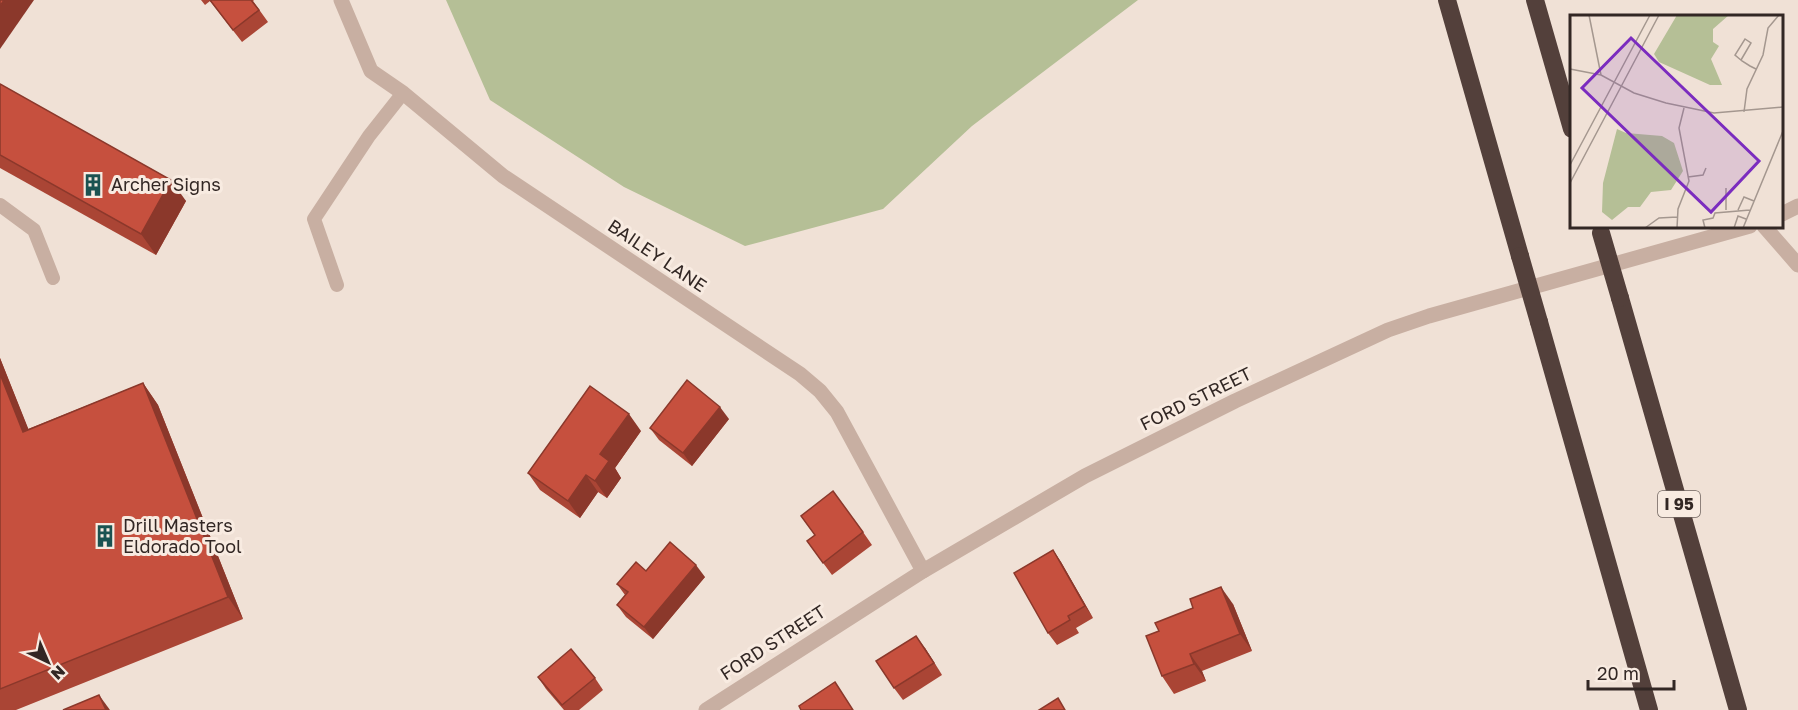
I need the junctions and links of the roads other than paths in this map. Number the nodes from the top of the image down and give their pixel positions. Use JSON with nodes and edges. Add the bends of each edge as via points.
{"nodes":[{"id":1,"x":341,"y":0,"type":"edge"},
{"id":2,"x":1447,"y":0,"type":"edge"},
{"id":3,"x":1535,"y":0,"type":"edge"},
{"id":4,"x":403,"y":93,"type":"junction"},
{"id":5,"x":1570,"y":122,"type":"edge"},
{"id":6,"x":0,"y":205,"type":"edge"},
{"id":7,"x":1798,"y":206,"type":"edge"},
{"id":8,"x":1783,"y":214,"type":"edge"},
{"id":9,"x":1743,"y":228,"type":"edge"},
{"id":10,"x":1766,"y":228,"type":"edge"},
{"id":11,"x":1600,"y":230,"type":"edge"},
{"id":12,"x":1798,"y":266,"type":"edge"},
{"id":13,"x":52,"y":278,"type":"dead end"},
{"id":14,"x":337,"y":285,"type":"dead end"},
{"id":15,"x":923,"y":571,"type":"junction"},
{"id":16,"x":706,"y":710,"type":"edge"},
{"id":17,"x":1649,"y":710,"type":"edge"},
{"id":18,"x":1738,"y":710,"type":"edge"}],
"edges":[{"from":1,"to":4,"type":"street","name":"BAILEY LANE","via":[[371,71]]},
{"from":2,"to":17,"type":"highway","bridge":true},
{"from":3,"to":5,"type":"highway"},
{"from":4,"to":14,"type":"lane","via":[[314,219]]},
{"from":4,"to":15,"type":"street","name":"BAILEY LANE","via":[[502,176],[820,391],[837,412]]},
{"from":6,"to":13,"type":"lane","via":[[34,230]]},
{"from":7,"to":8,"type":"street"},
{"from":9,"to":15,"type":"street","name":"FORD STREET","via":[[1467,304],[1388,330],[1085,476]]},
{"from":10,"to":12,"type":"street"},
{"from":11,"to":18,"type":"highway","number":"I 95","bridge":true},
{"from":15,"to":16,"type":"street","name":"FORD STREET"}]}
